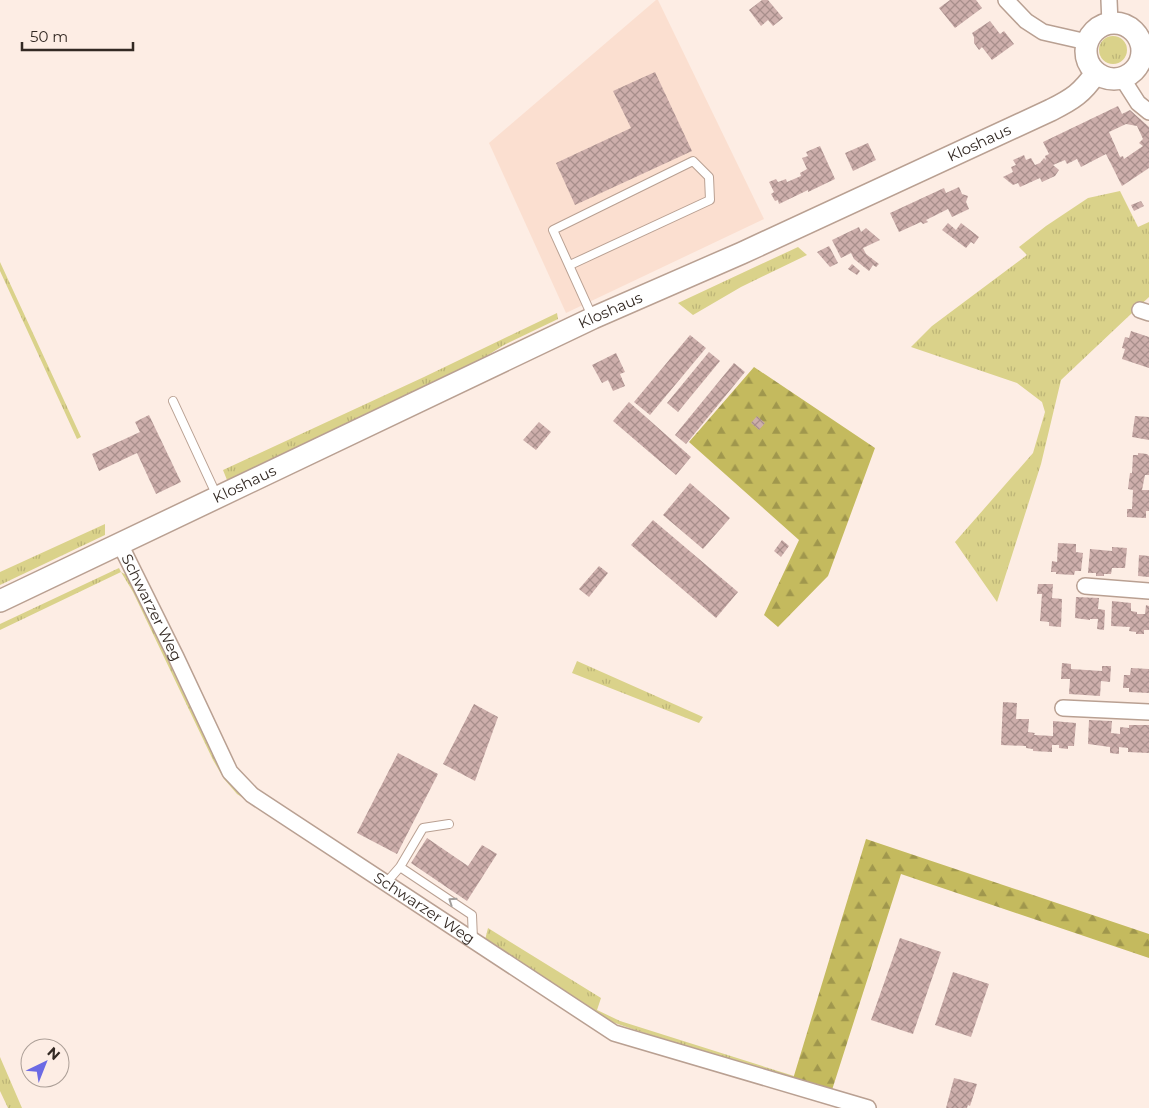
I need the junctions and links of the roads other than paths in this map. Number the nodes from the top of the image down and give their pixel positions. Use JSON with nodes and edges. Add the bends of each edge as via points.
{"nodes":[{"id":1,"x":1006,"y":0,"type":"edge"},
{"id":2,"x":1109,"y":0,"type":"edge"},
{"id":3,"x":1110,"y":24,"type":"junction"},
{"id":4,"x":1087,"y":42,"type":"junction"},
{"id":5,"x":1145,"y":51,"type":"edge"},
{"id":6,"x":1122,"y":78,"type":"junction"},
{"id":7,"x":1090,"y":81,"type":"junction"},
{"id":8,"x":1149,"y":112,"type":"edge"},
{"id":9,"x":570,"y":265,"type":"junction"},
{"id":10,"x":593,"y":318,"type":"junction"},
{"id":11,"x":173,"y":400,"type":"dead end"},
{"id":12,"x":217,"y":496,"type":"junction"},
{"id":13,"x":120,"y":544,"type":"junction"},
{"id":14,"x":1085,"y":586,"type":"dead end"},
{"id":15,"x":1149,"y":592,"type":"edge"},
{"id":16,"x":0,"y":600,"type":"edge"},
{"id":17,"x":1063,"y":708,"type":"dead end"},
{"id":18,"x":1149,"y":712,"type":"edge"},
{"id":19,"x":449,"y":824,"type":"dead end"},
{"id":20,"x":400,"y":867,"type":"junction"},
{"id":21,"x":386,"y":882,"type":"junction"},
{"id":22,"x":473,"y":940,"type":"junction"},
{"id":23,"x":868,"y":1108,"type":"edge"}],
"edges":[{"from":1,"to":4,"type":"street","via":[[1026,21],[1043,32]]},
{"from":2,"to":3,"type":"street"},
{"from":3,"to":4,"type":"main road","via":[[1096,30]]},
{"from":3,"to":5,"type":"main road","via":[[1128,28]]},
{"from":4,"to":7,"type":"main road"},
{"from":5,"to":6,"type":"main road","via":[[1136,68]]},
{"from":6,"to":7,"type":"main road"},
{"from":6,"to":8,"type":"street","via":[[1138,103]]},
{"from":7,"to":10,"type":"main road","name":"Kloshaus","via":[[1070,100],[1050,110],[742,253]]},
{"from":9,"to":9,"type":"lane","via":[[553,230],[693,161],[710,177],[710,200]]},
{"from":9,"to":10,"type":"lane"},
{"from":10,"to":12,"type":"main road","name":"Kloshaus"},
{"from":11,"to":12,"type":"lane"},
{"from":12,"to":13,"type":"main road","name":"Kloshaus"},
{"from":13,"to":16,"type":"main road","name":"Kloshaus"},
{"from":13,"to":21,"type":"street","name":"Schwarzer Weg","via":[[230,772],[252,795]]},
{"from":14,"to":15,"type":"street"},
{"from":17,"to":18,"type":"street"},
{"from":19,"to":20,"type":"lane","via":[[423,828]]},
{"from":20,"to":21,"type":"lane"},
{"from":22,"to":20,"type":"lane","one_way":true,"via":[[472,915]]},
{"from":21,"to":22,"type":"street","name":"Schwarzer Weg"},
{"from":22,"to":23,"type":"street","name":"Schwarzer Weg","via":[[614,1033]]}]}
